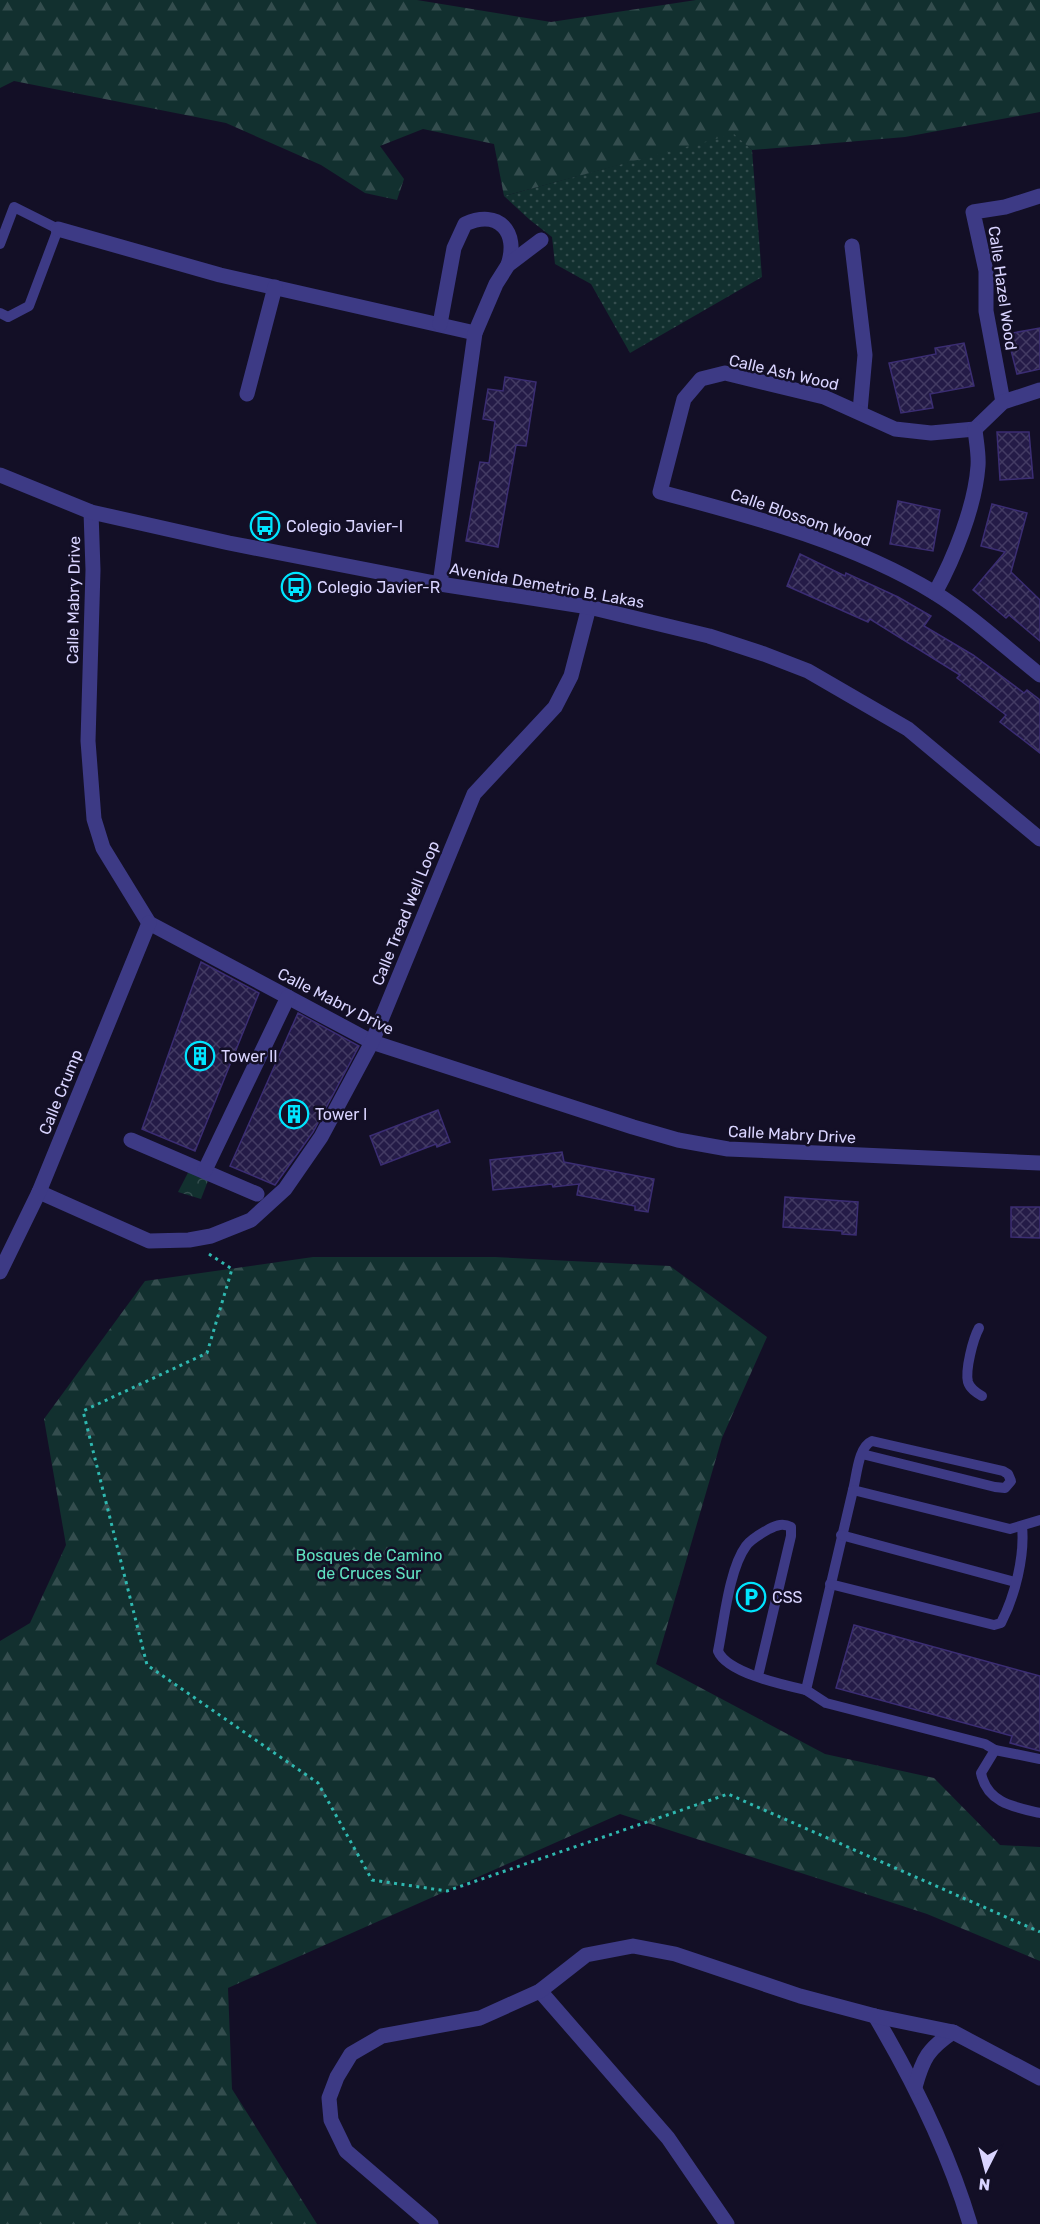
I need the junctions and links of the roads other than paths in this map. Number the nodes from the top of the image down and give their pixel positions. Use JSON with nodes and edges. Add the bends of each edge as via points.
{"nodes":[{"id":1,"x":1040,"y":196,"type":"edge"},
{"id":2,"x":58,"y":228,"type":"junction"},
{"id":3,"x":541,"y":240,"type":"dead end"},
{"id":4,"x":0,"y":244,"type":"edge"},
{"id":5,"x":852,"y":246,"type":"dead end"},
{"id":6,"x":508,"y":265,"type":"junction"},
{"id":7,"x":275,"y":287,"type":"junction"},
{"id":8,"x":0,"y":314,"type":"edge"},
{"id":9,"x":441,"y":324,"type":"junction"},
{"id":10,"x":475,"y":333,"type":"junction"},
{"id":11,"x":1040,"y":390,"type":"edge"},
{"id":12,"x":247,"y":394,"type":"dead end"},
{"id":13,"x":1003,"y":402,"type":"junction"},
{"id":14,"x":860,"y":411,"type":"junction"},
{"id":15,"x":975,"y":429,"type":"junction"},
{"id":16,"x":0,"y":475,"type":"edge"},
{"id":17,"x":660,"y":492,"type":"joint"},
{"id":18,"x":91,"y":513,"type":"junction"},
{"id":19,"x":440,"y":584,"type":"junction"},
{"id":20,"x":935,"y":593,"type":"junction"},
{"id":21,"x":589,"y":608,"type":"junction"},
{"id":22,"x":1040,"y":675,"type":"edge"},
{"id":23,"x":1040,"y":838,"type":"edge"},
{"id":24,"x":149,"y":923,"type":"junction"},
{"id":25,"x":288,"y":997,"type":"junction"},
{"id":26,"x":372,"y":1042,"type":"junction"},
{"id":27,"x":131,"y":1140,"type":"dead end"},
{"id":28,"x":1040,"y":1162,"type":"edge"},
{"id":29,"x":205,"y":1170,"type":"junction"},
{"id":30,"x":39,"y":1192,"type":"junction"},
{"id":31,"x":257,"y":1194,"type":"dead end"},
{"id":32,"x":0,"y":1272,"type":"edge"},
{"id":33,"x":979,"y":1328,"type":"dead end"},
{"id":34,"x":982,"y":1396,"type":"dead end"},
{"id":35,"x":862,"y":1454,"type":"junction"},
{"id":36,"x":853,"y":1490,"type":"junction"},
{"id":37,"x":1040,"y":1520,"type":"edge"},
{"id":38,"x":1022,"y":1526,"type":"junction"},
{"id":39,"x":842,"y":1535,"type":"junction"},
{"id":40,"x":1015,"y":1582,"type":"junction"},
{"id":41,"x":830,"y":1584,"type":"junction"},
{"id":42,"x":758,"y":1676,"type":"junction"},
{"id":43,"x":806,"y":1690,"type":"junction"},
{"id":44,"x":995,"y":1750,"type":"junction"},
{"id":45,"x":1040,"y":1759,"type":"edge"},
{"id":46,"x":1040,"y":1813,"type":"edge"},
{"id":47,"x":540,"y":1991,"type":"junction"},
{"id":48,"x":875,"y":2016,"type":"junction"},
{"id":49,"x":953,"y":2032,"type":"junction"},
{"id":50,"x":1040,"y":2078,"type":"edge"},
{"id":51,"x":915,"y":2087,"type":"junction"},
{"id":52,"x":431,"y":2224,"type":"edge"},
{"id":53,"x":727,"y":2224,"type":"edge"},
{"id":54,"x":970,"y":2224,"type":"edge"}],
"edges":[{"from":1,"to":13,"type":"street","name":"Calle Hazel Wood","via":[[973,212],[986,271],[986,311]]},
{"from":2,"to":4,"type":"lane","via":[[14,207]]},
{"from":2,"to":7,"type":"street"},
{"from":2,"to":8,"type":"lane","via":[[29,306],[8,317]]},
{"from":3,"to":6,"type":"street"},
{"from":5,"to":14,"type":"street","via":[[865,356]]},
{"from":6,"to":9,"type":"street","via":[[512,238],[500,223],[478,218],[465,224],[454,248]]},
{"from":6,"to":10,"type":"street"},
{"from":7,"to":9,"type":"street"},
{"from":7,"to":12,"type":"street"},
{"from":9,"to":10,"type":"street"},
{"from":10,"to":19,"type":"street"},
{"from":11,"to":13,"type":"street"},
{"from":13,"to":15,"type":"street"},
{"from":14,"to":15,"type":"street","name":"Calle Ash Wood","via":[[895,429],[931,433]]},
{"from":14,"to":17,"type":"street","name":"Calle Ash Wood","via":[[824,397],[724,373],[701,379],[684,399]]},
{"from":15,"to":20,"type":"street","via":[[979,464],[975,487],[951,565]]},
{"from":16,"to":18,"type":"street","name":"Avenida Demetrio B. Lakas"},
{"from":17,"to":20,"type":"street","name":"Calle Blossom Wood","via":[[784,527],[860,555]]},
{"from":18,"to":19,"type":"street","name":"Avenida Demetrio B. Lakas"},
{"from":18,"to":24,"type":"street","name":"Calle Mabry Drive","via":[[88,741],[92,809],[103,848]]},
{"from":19,"to":21,"type":"street","name":"Avenida Demetrio B. Lakas"},
{"from":20,"to":22,"type":"street","name":"Calle Blossom Wood"},
{"from":21,"to":23,"type":"street","name":"Avenida Demetrio B. Lakas","via":[[709,636],[808,670],[908,729]]},
{"from":21,"to":26,"type":"street","name":"Calle Tread Well Loop","via":[[571,676],[555,707],[474,794]]},
{"from":24,"to":25,"type":"street","name":"Calle Mabry Drive"},
{"from":24,"to":30,"type":"street","name":"Calle Crump"},
{"from":25,"to":26,"type":"street","name":"Calle Mabry Drive"},
{"from":25,"to":29,"type":"street"},
{"from":26,"to":28,"type":"street","name":"Calle Mabry Drive","via":[[633,1127],[718,1148]]},
{"from":26,"to":30,"type":"street","name":"Calle Tread Well Loop","via":[[321,1137],[285,1189],[251,1220],[211,1236],[149,1241]]},
{"from":27,"to":29,"type":"street"},
{"from":29,"to":31,"type":"street"},
{"from":30,"to":32,"type":"street","name":"Calle Crump"},
{"from":33,"to":34,"type":"lane","via":[[971,1348],[968,1382]]},
{"from":35,"to":35,"type":"lane","via":[[866,1444],[882,1441],[1003,1471],[1011,1481],[1005,1488],[995,1487]]},
{"from":35,"to":36,"type":"lane"},
{"from":36,"to":38,"type":"lane","via":[[997,1527]]},
{"from":36,"to":39,"type":"lane"},
{"from":37,"to":38,"type":"lane"},
{"from":38,"to":40,"type":"lane","via":[[1023,1546]]},
{"from":39,"to":40,"type":"lane"},
{"from":39,"to":41,"type":"lane"},
{"from":40,"to":41,"type":"lane","via":[[1008,1609],[1001,1623],[994,1625]]},
{"from":41,"to":43,"type":"lane"},
{"from":42,"to":42,"type":"lane","via":[[729,1664],[718,1651],[735,1571],[746,1546],[761,1533],[785,1524],[791,1527],[791,1536]]},
{"from":42,"to":43,"type":"lane"},
{"from":43,"to":44,"type":"lane","via":[[826,1703],[985,1744]]},
{"from":44,"to":45,"type":"lane"},
{"from":44,"to":46,"type":"lane","via":[[981,1773],[983,1785],[1000,1802]]},
{"from":47,"to":48,"type":"street","via":[[586,1955],[633,1946],[675,1954],[800,1996]]},
{"from":47,"to":52,"type":"street","via":[[480,2018],[382,2036],[351,2054],[337,2077],[329,2098],[331,2120],[346,2151]]},
{"from":47,"to":53,"type":"street","via":[[668,2138]]},
{"from":48,"to":49,"type":"street"},
{"from":48,"to":51,"type":"street"},
{"from":49,"to":50,"type":"street"},
{"from":49,"to":51,"type":"street","via":[[934,2045],[922,2061]]},
{"from":51,"to":54,"type":"street","via":[[956,2176]]}]}
